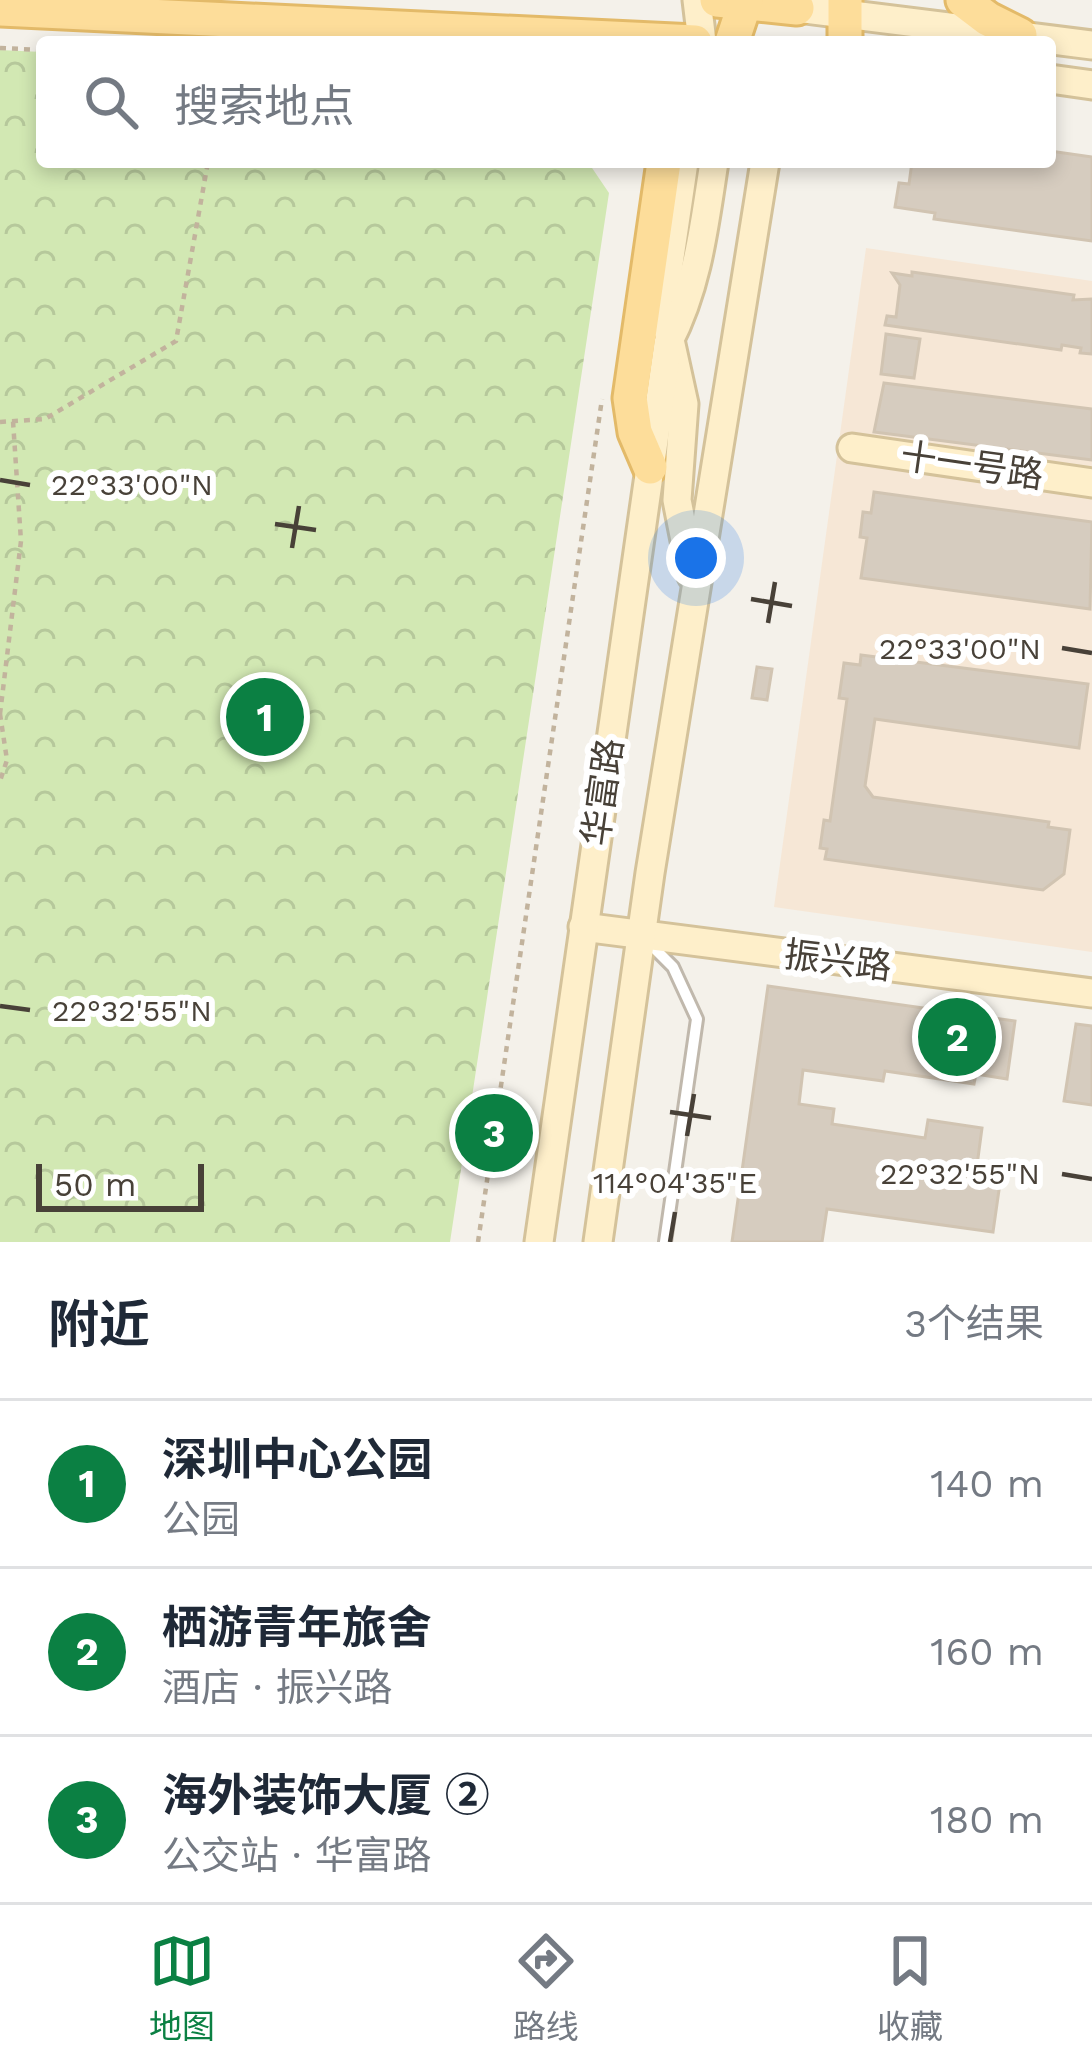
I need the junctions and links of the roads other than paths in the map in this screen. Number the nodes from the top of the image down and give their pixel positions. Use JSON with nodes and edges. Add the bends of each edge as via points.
{"nodes":[{"id":1,"x":697,"y":0,"type":"edge"},
{"id":2,"x":963,"y":0,"type":"edge"},
{"id":3,"x":736,"y":1,"type":"edge"},
{"id":4,"x":800,"y":4,"type":"edge"},
{"id":5,"x":0,"y":9,"type":"edge"},
{"id":6,"x":844,"y":18,"type":"edge"},
{"id":7,"x":1020,"y":35,"type":"junction"},
{"id":8,"x":535,"y":36,"type":"edge"},
{"id":9,"x":699,"y":36,"type":"edge"},
{"id":10,"x":733,"y":36,"type":"edge"},
{"id":11,"x":787,"y":36,"type":"edge"},
{"id":12,"x":1027,"y":36,"type":"edge"},
{"id":13,"x":1056,"y":40,"type":"edge"},
{"id":14,"x":1092,"y":45,"type":"edge"},
{"id":15,"x":1056,"y":81,"type":"edge"},
{"id":16,"x":1092,"y":85,"type":"edge"},
{"id":17,"x":663,"y":168,"type":"edge"},
{"id":18,"x":683,"y":168,"type":"edge"},
{"id":19,"x":713,"y":168,"type":"edge"},
{"id":20,"x":764,"y":168,"type":"edge"},
{"id":21,"x":668,"y":343,"type":"junction"},
{"id":22,"x":852,"y":448,"type":"dead end"},
{"id":23,"x":650,"y":467,"type":"junction"},
{"id":24,"x":1092,"y":483,"type":"edge"},
{"id":25,"x":696,"y":591,"type":"junction"},
{"id":26,"x":583,"y":927,"type":"junction"},
{"id":27,"x":642,"y":935,"type":"junction"},
{"id":28,"x":1092,"y":993,"type":"edge"},
{"id":29,"x":539,"y":1242,"type":"edge"},
{"id":30,"x":598,"y":1242,"type":"edge"},
{"id":31,"x":665,"y":1242,"type":"edge"}],
"edges":[{"from":1,"to":9,"type":"main road"},
{"from":2,"to":7,"type":"main road"},
{"from":3,"to":4,"type":"main road"},
{"from":3,"to":10,"type":"main road"},
{"from":4,"to":6,"type":"main road"},
{"from":4,"to":11,"type":"main road"},
{"from":5,"to":8,"type":"main road"},
{"from":6,"to":7,"type":"main road"},
{"from":7,"to":12,"type":"main road"},
{"from":13,"to":14,"type":"main road"},
{"from":15,"to":16,"type":"main road"},
{"from":17,"to":23,"type":"main road","via":[[630,398]]},
{"from":18,"to":21,"type":"main road","name":"华富路","via":[[665,291]]},
{"from":19,"to":21,"type":"main road","name":"华富路","via":[[698,266]]},
{"from":20,"to":25,"type":"main road","name":"华富路"},
{"from":21,"to":23,"type":"main road","name":"华富路"},
{"from":21,"to":25,"type":"main road","name":"华富路","via":[[682,384],[677,500]]},
{"from":22,"to":24,"type":"main road","name":"十一号路"},
{"from":23,"to":26,"type":"main road","name":"华富路"},
{"from":25,"to":27,"type":"main road","name":"华富路"},
{"from":26,"to":27,"type":"main road","name":"振兴路"},
{"from":26,"to":29,"type":"main road","name":"华富路"},
{"from":27,"to":28,"type":"main road","name":"振兴路"},
{"from":27,"to":30,"type":"main road","name":"华富路"},
{"from":27,"to":31,"type":"lane","via":[[673,968],[697,1019]]}]}
